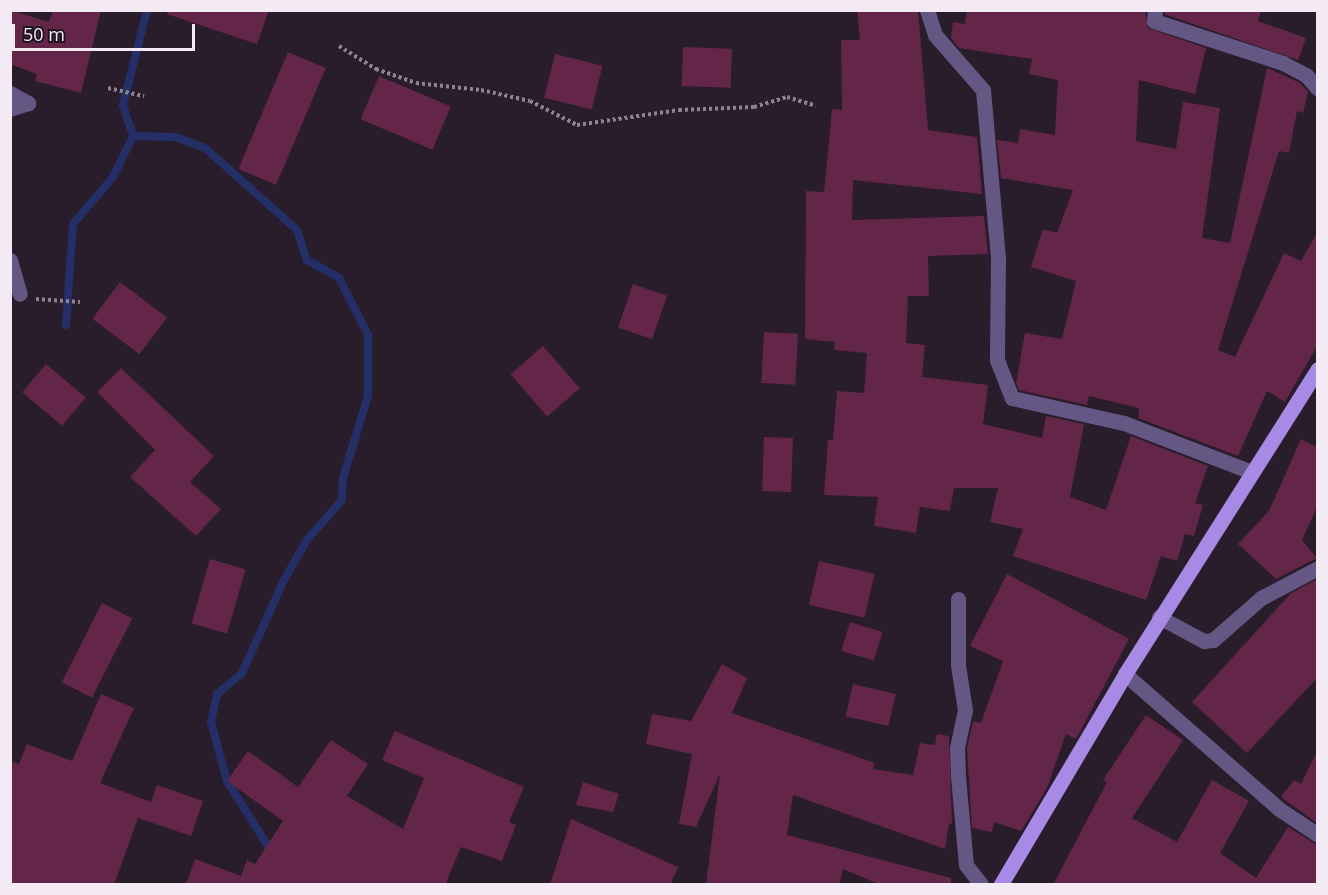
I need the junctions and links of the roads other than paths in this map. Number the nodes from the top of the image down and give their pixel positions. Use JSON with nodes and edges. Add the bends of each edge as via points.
{"nodes":[{"id":1,"x":927,"y":10,"type":"edge"},
{"id":2,"x":1155,"y":10,"type":"edge"},
{"id":3,"x":1317,"y":89,"type":"edge"},
{"id":4,"x":10,"y":93,"type":"edge"},
{"id":5,"x":10,"y":109,"type":"edge"},
{"id":6,"x":10,"y":260,"type":"edge"},
{"id":7,"x":20,"y":294,"type":"dead end"},
{"id":8,"x":1317,"y":369,"type":"edge"},
{"id":9,"x":1249,"y":471,"type":"junction"},
{"id":10,"x":1317,"y":568,"type":"edge"},
{"id":11,"x":958,"y":598,"type":"dead end"},
{"id":12,"x":1159,"y":617,"type":"junction"},
{"id":13,"x":1125,"y":674,"type":"junction"},
{"id":14,"x":1317,"y":835,"type":"edge"},
{"id":15,"x":981,"y":885,"type":"edge"},
{"id":16,"x":1001,"y":885,"type":"edge"}],
"edges":[{"from":1,"to":9,"type":"street","via":[[935,35],[982,90],[987,111],[998,258],[997,360],[1012,398],[1124,423]]},
{"from":2,"to":3,"type":"street","via":[[1154,21],[1283,63],[1306,75]]},
{"from":4,"to":5,"type":"street","via":[[28,103]]},
{"from":6,"to":7,"type":"street"},
{"from":8,"to":9,"type":"main road"},
{"from":9,"to":12,"type":"main road"},
{"from":10,"to":12,"type":"street","via":[[1261,598],[1213,640],[1204,641]]},
{"from":11,"to":15,"type":"street","via":[[958,664],[965,710],[957,748],[958,776],[966,865]]},
{"from":12,"to":13,"type":"main road"},
{"from":13,"to":14,"type":"street","via":[[1279,809]]},
{"from":13,"to":16,"type":"main road"}]}
